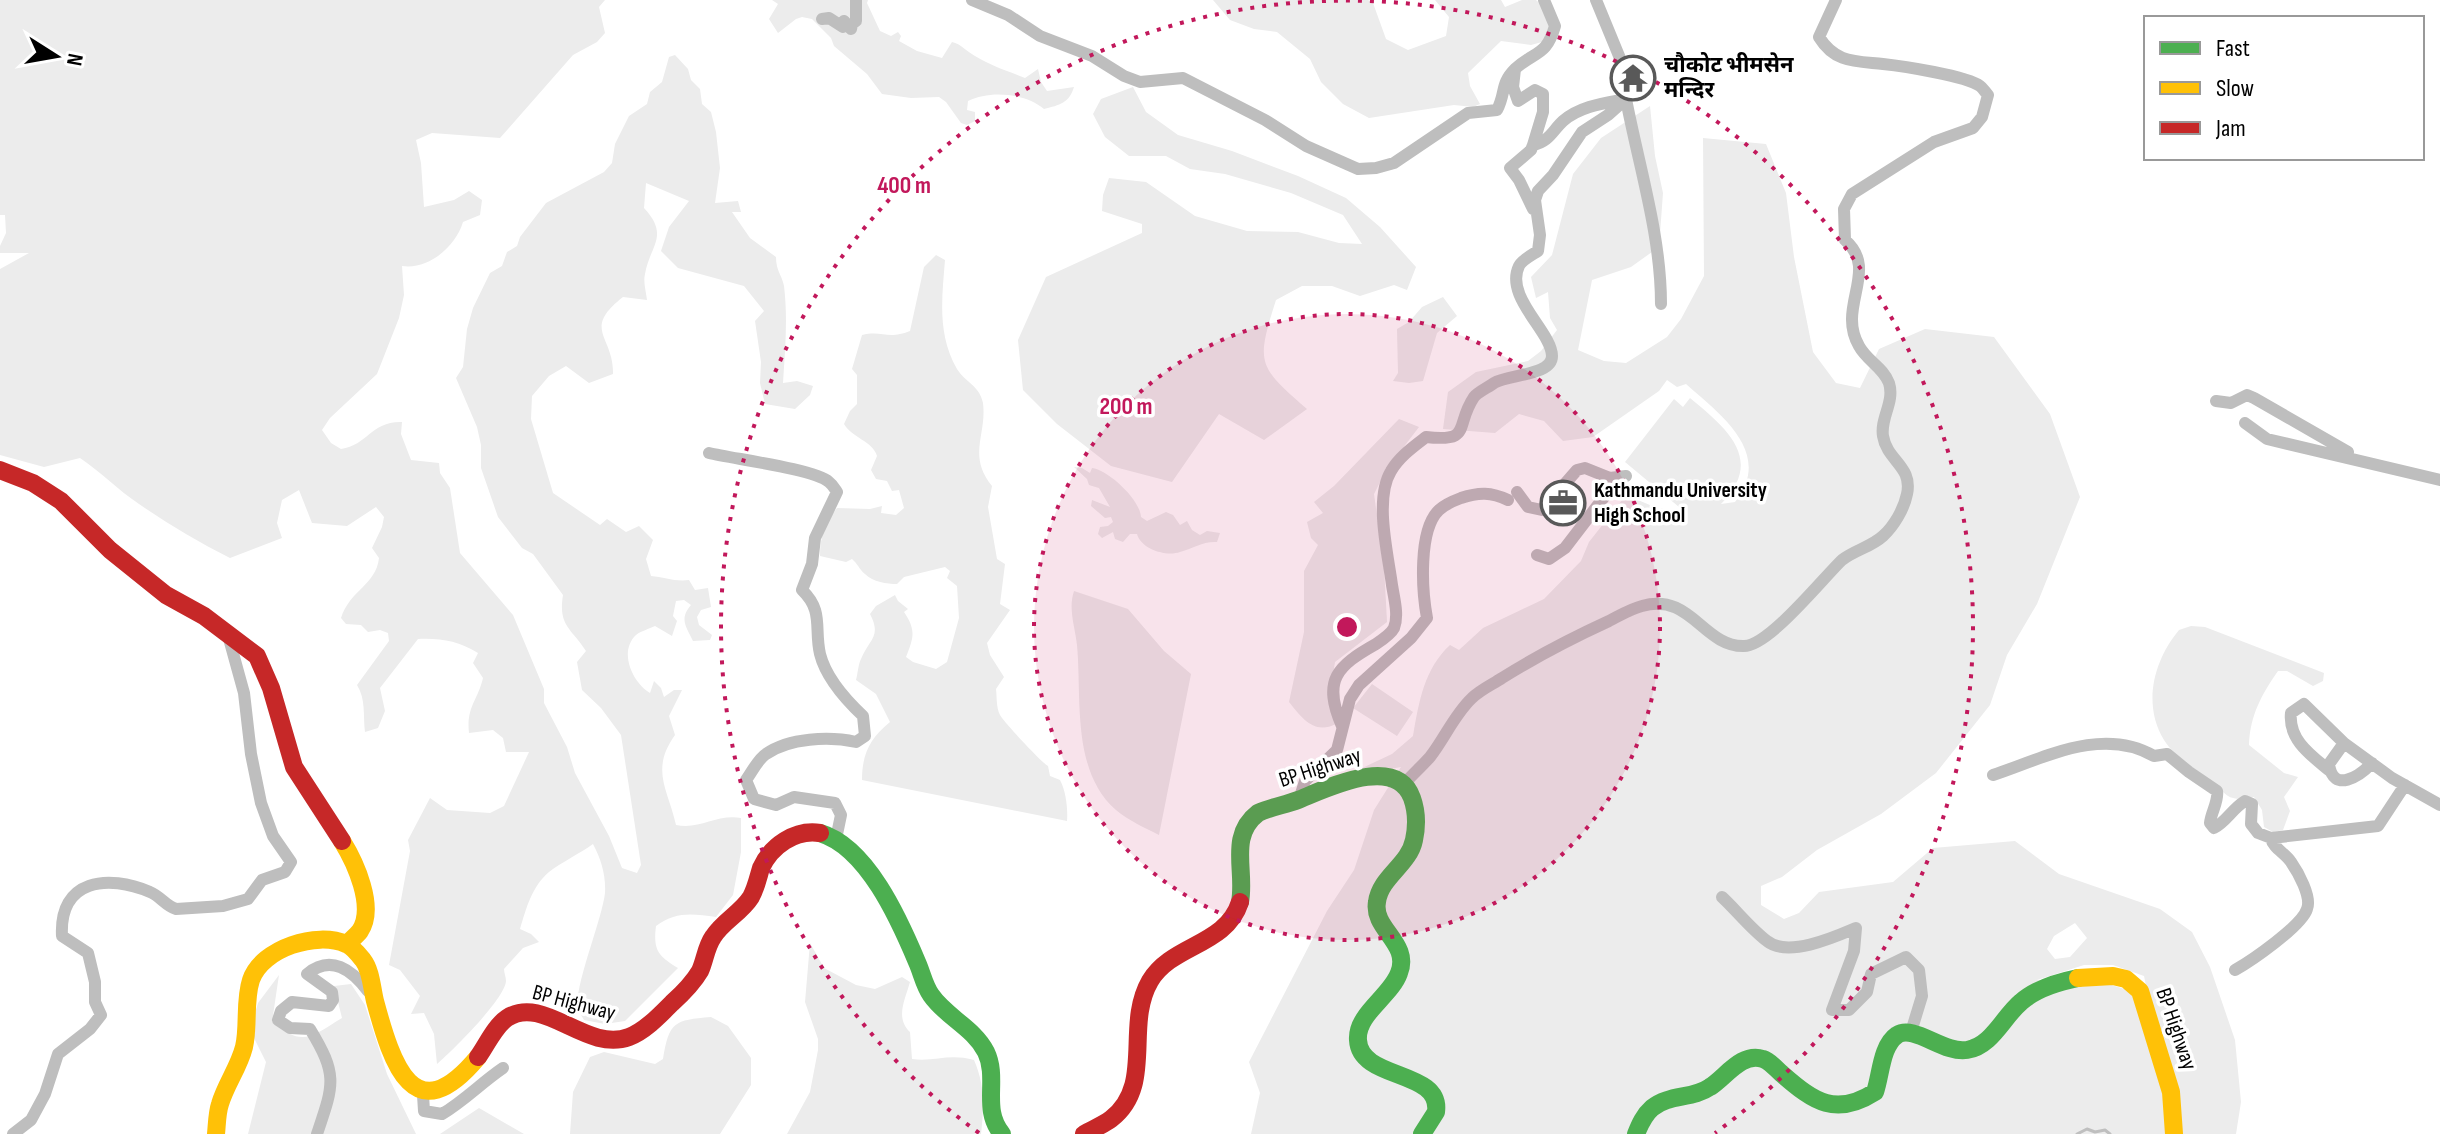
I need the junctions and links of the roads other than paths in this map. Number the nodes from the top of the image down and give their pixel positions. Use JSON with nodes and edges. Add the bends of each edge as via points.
{"nodes":[{"id":1,"x":856,"y":0,"type":"edge"},
{"id":2,"x":972,"y":0,"type":"edge"},
{"id":3,"x":1544,"y":0,"type":"edge"},
{"id":4,"x":1596,"y":0,"type":"edge"},
{"id":5,"x":1836,"y":0,"type":"edge"},
{"id":6,"x":822,"y":19,"type":"dead end"},
{"id":7,"x":1515,"y":69,"type":"junction"},
{"id":8,"x":1626,"y":99,"type":"junction"},
{"id":9,"x":1533,"y":145,"type":"junction"},
{"id":10,"x":1539,"y":227,"type":"junction"},
{"id":11,"x":1661,"y":304,"type":"dead end"},
{"id":12,"x":2216,"y":401,"type":"dead end"},
{"id":13,"x":2245,"y":423,"type":"dead end"},
{"id":14,"x":709,"y":453,"type":"dead end"},
{"id":15,"x":2361,"y":460,"type":"junction"},
{"id":16,"x":0,"y":470,"type":"edge"},
{"id":17,"x":1626,"y":476,"type":"dead end"},
{"id":18,"x":1610,"y":478,"type":"junction"},
{"id":19,"x":2440,"y":480,"type":"edge"},
{"id":20,"x":1537,"y":555,"type":"dead end"},
{"id":21,"x":228,"y":635,"type":"junction"},
{"id":22,"x":1342,"y":726,"type":"junction"},
{"id":23,"x":2344,"y":743,"type":"junction"},
{"id":24,"x":2372,"y":763,"type":"junction"},
{"id":25,"x":2330,"y":771,"type":"junction"},
{"id":26,"x":1993,"y":775,"type":"dead end"},
{"id":27,"x":1405,"y":783,"type":"junction"},
{"id":28,"x":2405,"y":785,"type":"junction"},
{"id":29,"x":1299,"y":800,"type":"junction"},
{"id":30,"x":2440,"y":805,"type":"edge"},
{"id":31,"x":2271,"y":838,"type":"junction"},
{"id":32,"x":836,"y":839,"type":"junction"},
{"id":33,"x":1722,"y":897,"type":"dead end"},
{"id":34,"x":347,"y":944,"type":"junction"},
{"id":35,"x":2235,"y":970,"type":"dead end"},
{"id":36,"x":378,"y":1006,"type":"junction"},
{"id":37,"x":1911,"y":1032,"type":"junction"},
{"id":38,"x":503,"y":1068,"type":"dead end"},
{"id":39,"x":423,"y":1095,"type":"junction"},
{"id":40,"x":13,"y":1134,"type":"edge"},
{"id":41,"x":216,"y":1134,"type":"edge"},
{"id":42,"x":317,"y":1134,"type":"edge"},
{"id":43,"x":1002,"y":1134,"type":"edge"},
{"id":44,"x":1084,"y":1134,"type":"edge"},
{"id":45,"x":1422,"y":1134,"type":"edge"},
{"id":46,"x":1636,"y":1134,"type":"edge"},
{"id":47,"x":2174,"y":1134,"type":"edge"}],
"edges":[{"from":1,"to":6,"type":"street","via":[[851,29],[844,21],[843,27]]},
{"from":2,"to":7,"type":"street","via":[[1140,82],[1183,78],[1358,169],[1394,163],[1468,113],[1497,110],[1505,79]]},
{"from":3,"to":7,"type":"street","via":[[1555,26],[1550,43]]},
{"from":4,"to":8,"type":"street","via":[[1631,85]]},
{"from":5,"to":27,"type":"street","via":[[1819,37],[1836,57],[1944,75],[1978,84],[1988,95],[1973,128],[1913,154],[1852,194],[1844,209],[1845,240],[1861,261],[1851,310],[1853,334],[1890,386],[1882,434],[1887,451],[1906,471],[1903,509],[1885,534],[1840,562],[1758,642],[1727,642],[1678,607],[1660,604],[1641,606],[1552,647],[1473,696]]},
{"from":7,"to":9,"type":"street","via":[[1518,101],[1535,90],[1543,94]]},
{"from":8,"to":9,"type":"street","via":[[1576,113]]},
{"from":8,"to":10,"type":"street","via":[[1582,132],[1538,191]]},
{"from":8,"to":11,"type":"street","via":[[1649,205]]},
{"from":9,"to":10,"type":"street","via":[[1510,168]]},
{"from":10,"to":22,"type":"street","via":[[1538,251],[1521,262],[1517,277],[1525,307],[1549,344],[1552,360],[1542,370],[1501,379],[1474,397],[1458,435],[1426,437],[1390,472],[1383,516],[1396,611],[1393,629],[1346,661],[1336,675],[1336,713]]},
{"from":12,"to":15,"type":"street","via":[[2231,403],[2247,395]]},
{"from":13,"to":15,"type":"street","via":[[2267,439]]},
{"from":14,"to":32,"type":"street","via":[[798,470],[828,480],[837,492],[815,538],[802,590],[815,602],[821,656],[847,701],[863,716],[865,736],[856,742],[793,743],[765,754],[746,780],[754,799],[776,805],[794,797],[835,803],[841,815]]},
{"from":15,"to":19,"type":"street"},
{"from":16,"to":21,"type":"main road","via":[[61,501],[110,550]]},
{"from":17,"to":18,"type":"street"},
{"from":18,"to":20,"type":"street","via":[[1611,488],[1565,548],[1549,559]]},
{"from":18,"to":22,"type":"street","via":[[1577,470],[1542,510],[1492,493],[1474,493],[1439,510],[1430,525],[1424,559],[1427,618],[1359,685]]},
{"from":21,"to":34,"type":"main road","via":[[257,656],[294,767],[356,865],[366,904],[362,929]]},
{"from":21,"to":40,"type":"street","via":[[244,693],[261,803],[273,836],[291,862],[285,872],[262,880],[248,899],[223,906],[176,909],[155,894],[105,882],[76,892],[61,920],[62,936],[88,953],[101,1015],[58,1054],[31,1120]]},
{"from":22,"to":29,"type":"street","via":[[1337,750],[1305,781]]},
{"from":23,"to":24,"type":"street"},
{"from":23,"to":25,"type":"street","via":[[2329,764]]},
{"from":23,"to":25,"type":"street","via":[[2304,704],[2291,713],[2294,734]]},
{"from":24,"to":25,"type":"street","via":[[2351,780]]},
{"from":24,"to":28,"type":"street"},
{"from":26,"to":31,"type":"street","via":[[2085,744],[2139,747],[2154,756],[2167,754],[2217,791],[2210,823],[2214,828],[2245,801],[2254,810],[2251,824]]},
{"from":27,"to":29,"type":"main road","name":"BP Highway","via":[[1376,775]]},
{"from":27,"to":45,"type":"main road","via":[[1415,806],[1414,842],[1375,904],[1401,949],[1400,972],[1359,1028],[1357,1040],[1373,1064],[1435,1095],[1435,1118]]},
{"from":28,"to":30,"type":"street"},
{"from":28,"to":31,"type":"street","via":[[2378,826]]},
{"from":29,"to":44,"type":"main road","name":"BP Highway","via":[[1258,813],[1249,822],[1241,840],[1239,909],[1218,934],[1162,964],[1140,1003],[1138,1072],[1130,1098],[1114,1117]]},
{"from":31,"to":35,"type":"street","via":[[2291,862],[2308,900],[2307,910],[2287,932]]},
{"from":32,"to":39,"type":"main road","name":"BP Highway","via":[[808,831],[779,844],[764,862],[750,899],[714,935],[696,976],[631,1037],[605,1040],[547,1017],[513,1014],[453,1085],[441,1094]]},
{"from":32,"to":43,"type":"main road","via":[[880,888],[932,997],[979,1040],[990,1063],[989,1110]]},
{"from":33,"to":37,"type":"street","via":[[1776,947],[1819,944],[1856,928],[1854,951],[1832,1010],[1849,1010],[1867,992],[1871,974],[1906,957],[1919,970],[1922,996]]},
{"from":34,"to":36,"type":"main road","via":[[366,963]]},
{"from":34,"to":41,"type":"main road","via":[[306,939],[256,970],[244,1047],[220,1104]]},
{"from":36,"to":39,"type":"main road","via":[[397,1068]]},
{"from":36,"to":42,"type":"street","via":[[349,972],[338,965],[318,965],[307,974],[332,992],[329,1006],[292,1002],[281,1011],[278,1020],[290,1028],[310,1029],[328,1058],[331,1089]]},
{"from":37,"to":46,"type":"main road","via":[[1889,1041],[1875,1092],[1856,1105],[1812,1099],[1765,1060],[1750,1058],[1706,1090],[1659,1103],[1645,1114]]},
{"from":37,"to":47,"type":"main road","name":"BP Highway","via":[[1968,1050],[1988,1040],[2009,1013],[2041,989],[2096,975],[2129,980],[2143,996],[2174,1095]]},
{"from":38,"to":39,"type":"street","via":[[442,1114],[424,1111]]}]}
